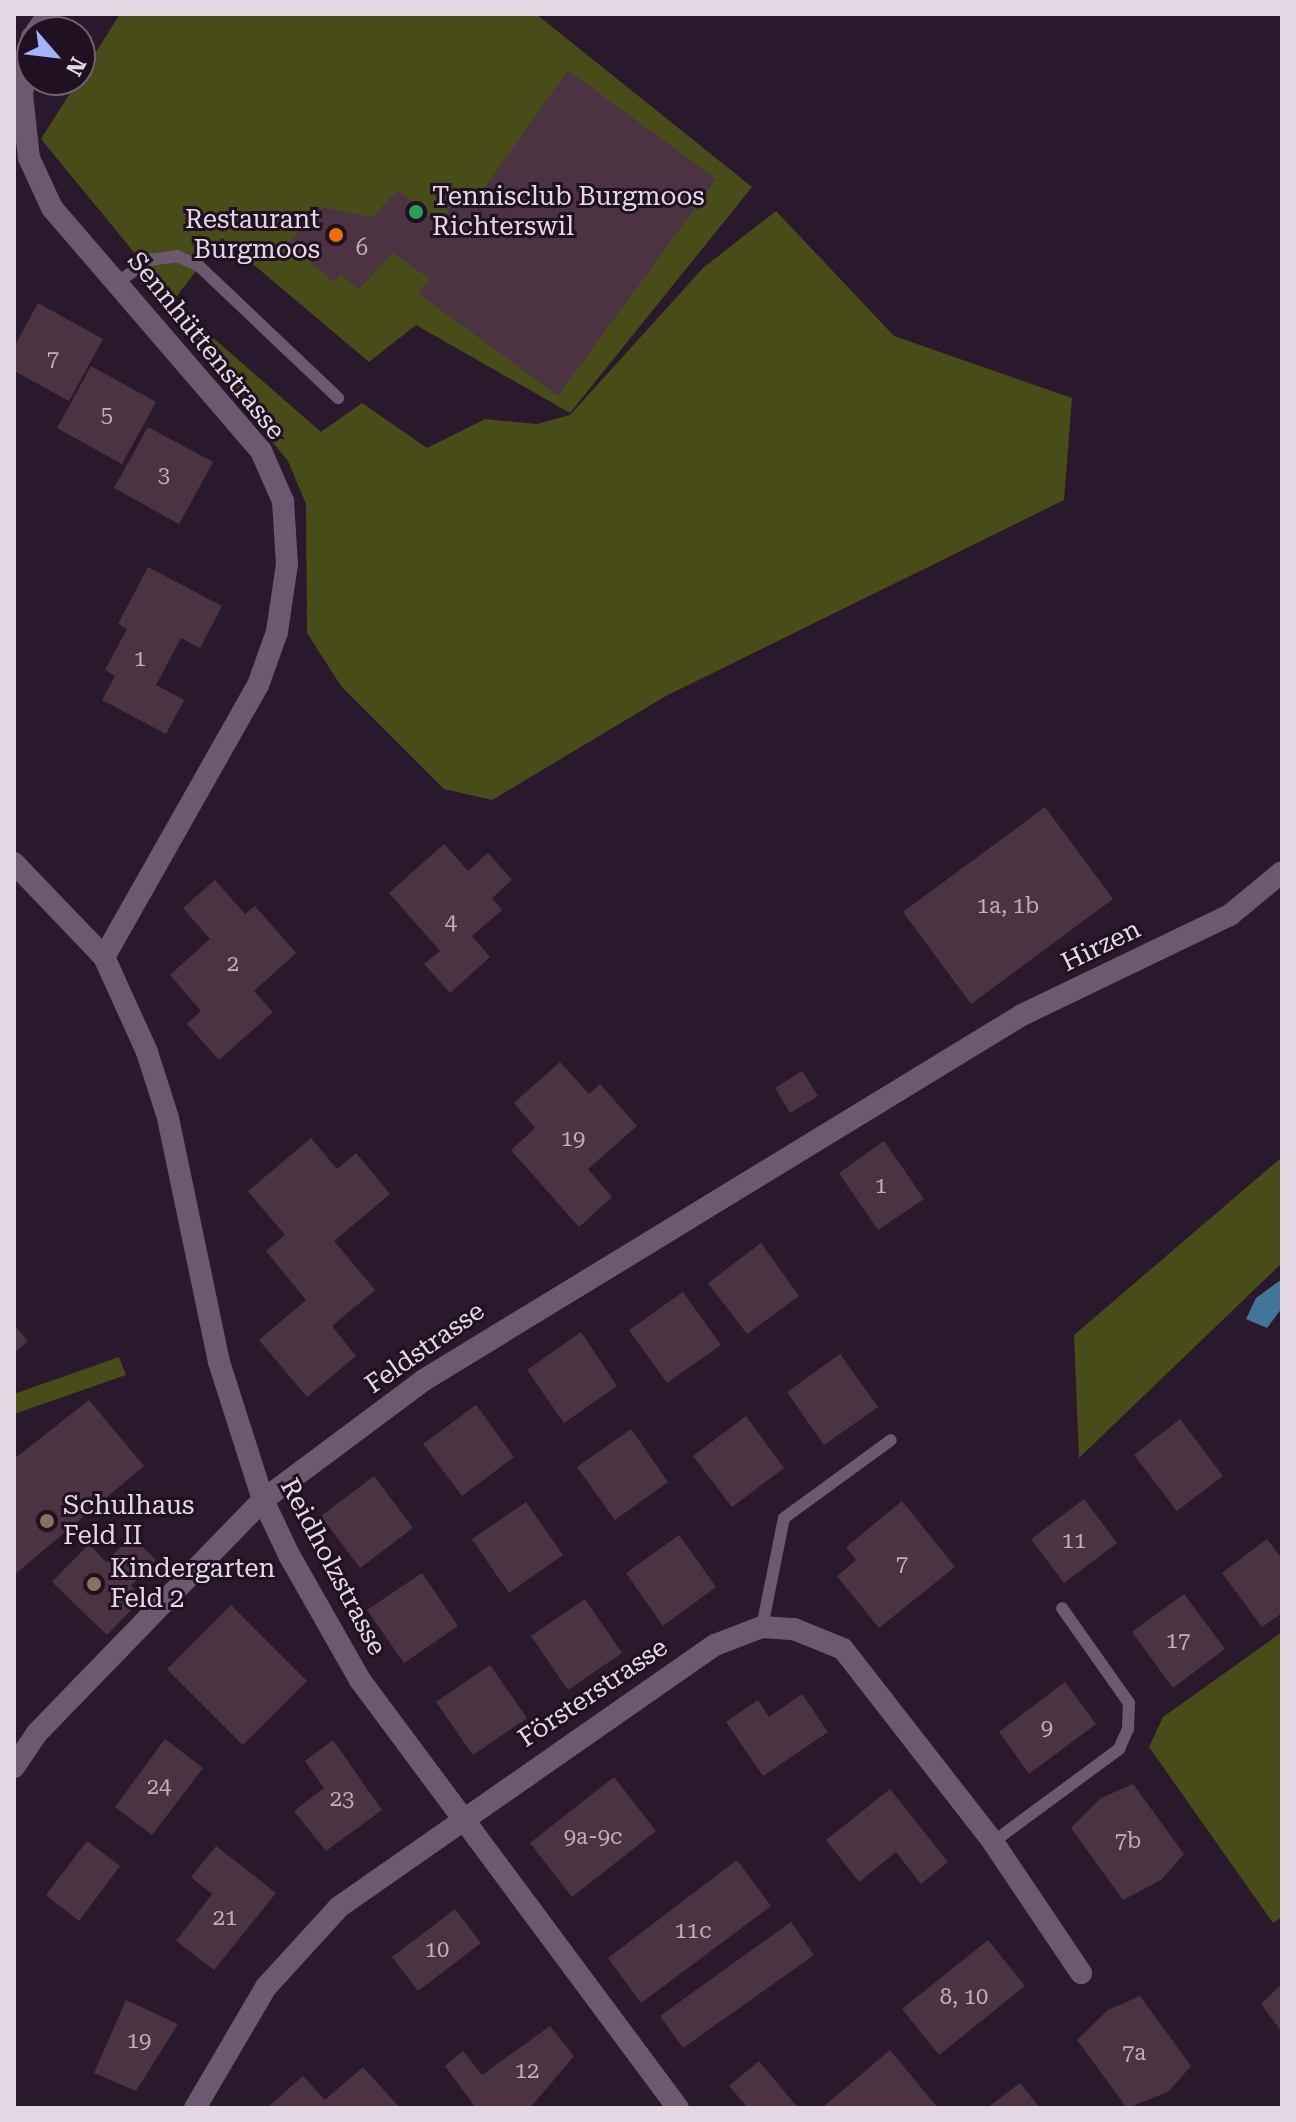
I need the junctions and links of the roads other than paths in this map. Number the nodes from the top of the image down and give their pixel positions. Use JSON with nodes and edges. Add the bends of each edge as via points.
{"nodes":[{"id":1,"x":22,"y":96,"type":"edge"},
{"id":2,"x":118,"y":282,"type":"junction"},
{"id":3,"x":338,"y":398,"type":"dead end"},
{"id":4,"x":14,"y":863,"type":"edge"},
{"id":5,"x":1282,"y":872,"type":"edge"},
{"id":6,"x":104,"y":957,"type":"junction"},
{"id":7,"x":943,"y":1069,"type":"joint"},
{"id":8,"x":891,"y":1440,"type":"dead end"},
{"id":9,"x":263,"y":1500,"type":"junction"},
{"id":10,"x":1062,"y":1608,"type":"dead end"},
{"id":11,"x":762,"y":1627,"type":"junction"},
{"id":12,"x":14,"y":1767,"type":"edge"},
{"id":13,"x":461,"y":1815,"type":"junction"},
{"id":14,"x":993,"y":1842,"type":"junction"},
{"id":15,"x":1081,"y":1973,"type":"dead end"},
{"id":16,"x":195,"y":2108,"type":"edge"},
{"id":17,"x":678,"y":2108,"type":"edge"}],
"edges":[{"from":1,"to":2,"type":"street","name":"Sennhüttenstrasse","via":[[29,158],[52,208]]},
{"from":2,"to":3,"type":"lane","via":[[150,260],[177,256],[199,266]]},
{"from":2,"to":6,"type":"street","name":"Sennhüttenstrasse","via":[[261,451],[283,501],[287,564],[277,632],[258,685]]},
{"from":4,"to":6,"type":"street","name":"Reidholzstrasse"},
{"from":5,"to":7,"type":"street","name":"Hirzen","via":[[1230,915],[1022,1015]]},
{"from":6,"to":9,"type":"street","name":"Reidholzstrasse","via":[[168,1118],[219,1362]]},
{"from":7,"to":9,"type":"street","name":"Feldstrasse","via":[[526,1313]]},
{"from":8,"to":11,"type":"lane","via":[[784,1518]]},
{"from":9,"to":12,"type":"street","name":"Feldstrasse","via":[[37,1733]]},
{"from":9,"to":13,"type":"street","name":"Reidholzstrasse","via":[[360,1680]]},
{"from":10,"to":14,"type":"lane","via":[[1129,1703],[1128,1729],[1119,1749]]},
{"from":11,"to":13,"type":"street","name":"Försterstrasse","via":[[715,1645]]},
{"from":11,"to":14,"type":"street","name":"Försterstrasse","via":[[794,1629],[843,1649]]},
{"from":13,"to":16,"type":"street","name":"Försterstrasse","via":[[300,1945],[235,2031]]},
{"from":13,"to":17,"type":"street","name":"Reidholzstrasse"},
{"from":14,"to":15,"type":"street","name":"Försterstrasse"}]}
